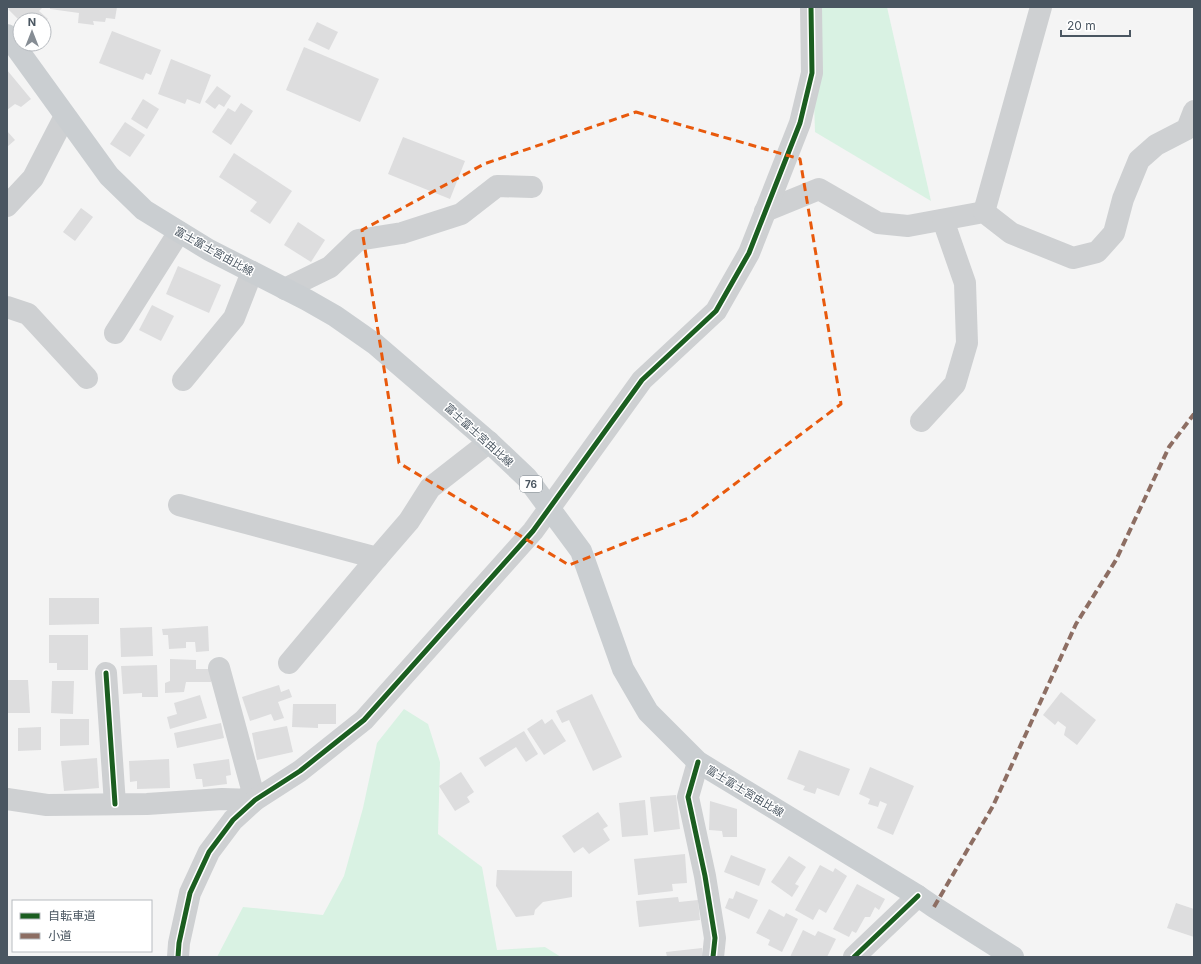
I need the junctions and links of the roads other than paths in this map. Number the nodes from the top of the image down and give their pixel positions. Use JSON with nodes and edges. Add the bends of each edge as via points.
{"nodes":[{"id":1,"x":811,"y":7,"type":"edge"},
{"id":2,"x":1041,"y":7,"type":"edge"},
{"id":3,"x":7,"y":35,"type":"edge"},
{"id":4,"x":1194,"y":111,"type":"edge"},
{"id":5,"x":66,"y":116,"type":"junction"},
{"id":6,"x":532,"y":188,"type":"dead end"},
{"id":7,"x":7,"y":206,"type":"edge"},
{"id":8,"x":765,"y":211,"type":"junction"},
{"id":9,"x":984,"y":212,"type":"junction"},
{"id":10,"x":943,"y":220,"type":"junction"},
{"id":11,"x":179,"y":232,"type":"junction"},
{"id":12,"x":252,"y":272,"type":"junction"},
{"id":13,"x":286,"y":289,"type":"junction"},
{"id":14,"x":7,"y":307,"type":"edge"},
{"id":15,"x":114,"y":333,"type":"dead end"},
{"id":16,"x":86,"y":378,"type":"dead end"},
{"id":17,"x":183,"y":380,"type":"dead end"},
{"id":18,"x":921,"y":421,"type":"dead end"},
{"id":19,"x":489,"y":442,"type":"junction"},
{"id":20,"x":179,"y":504,"type":"dead end"},
{"id":21,"x":550,"y":509,"type":"junction"},
{"id":22,"x":377,"y":558,"type":"junction"},
{"id":23,"x":289,"y":663,"type":"dead end"},
{"id":24,"x":220,"y":668,"type":"dead end"},
{"id":25,"x":106,"y":673,"type":"dead end"},
{"id":26,"x":698,"y":762,"type":"junction"},
{"id":27,"x":7,"y":799,"type":"edge"},
{"id":28,"x":255,"y":800,"type":"junction"},
{"id":29,"x":115,"y":804,"type":"junction"},
{"id":30,"x":918,"y":896,"type":"junction"},
{"id":31,"x":178,"y":957,"type":"edge"},
{"id":32,"x":713,"y":957,"type":"edge"},
{"id":33,"x":854,"y":957,"type":"edge"},
{"id":34,"x":1013,"y":957,"type":"edge"}],
"edges":[{"from":1,"to":8,"type":"street","via":[[812,73],[800,123]]},
{"from":2,"to":9,"type":"street"},
{"from":3,"to":5,"type":"main road","name":"富士富士宮由比線","number":"76"},
{"from":4,"to":9,"type":"street","via":[[1187,129],[1156,145],[1139,160],[1123,199],[1114,233],[1097,252],[1073,258],[1012,233]]},
{"from":5,"to":7,"type":"street","via":[[33,178]]},
{"from":5,"to":11,"type":"main road","name":"富士富士宮由比線","number":"76","via":[[108,176],[144,210]]},
{"from":6,"to":13,"type":"street","via":[[497,186],[461,214],[402,233],[358,240],[330,267]]},
{"from":8,"to":10,"type":"street","via":[[819,189],[878,223],[908,226]]},
{"from":8,"to":21,"type":"street","via":[[749,253],[716,311],[642,380]]},
{"from":9,"to":10,"type":"street"},
{"from":10,"to":18,"type":"street","via":[[965,283],[967,343],[955,384]]},
{"from":11,"to":12,"type":"main road","name":"富士富士宮由比線","number":"76"},
{"from":11,"to":15,"type":"street"},
{"from":12,"to":13,"type":"main road","name":"富士富士宮由比線","number":"76"},
{"from":12,"to":17,"type":"street","via":[[234,318]]},
{"from":13,"to":19,"type":"main road","name":"富士富士宮由比線","number":"76","via":[[336,316],[375,344]]},
{"from":14,"to":16,"type":"street","via":[[28,314]]},
{"from":19,"to":21,"type":"main road","name":"富士富士宮由比線","number":"76","via":[[528,478]]},
{"from":19,"to":22,"type":"street","via":[[430,488],[409,521]]},
{"from":20,"to":22,"type":"street"},
{"from":21,"to":26,"type":"main road","name":"富士富士宮由比線","number":"76","via":[[581,551],[623,669],[648,712]]},
{"from":21,"to":28,"type":"street","via":[[364,720],[300,771]]},
{"from":22,"to":23,"type":"street"},
{"from":24,"to":28,"type":"street"},
{"from":25,"to":29,"type":"street"},
{"from":26,"to":30,"type":"main road","name":"富士富士宮由比線","number":"76"},
{"from":26,"to":32,"type":"street","via":[[688,797],[715,938]]},
{"from":27,"to":29,"type":"street","via":[[47,805]]},
{"from":28,"to":29,"type":"street"},
{"from":28,"to":31,"type":"street","via":[[233,820],[209,852],[190,893]]},
{"from":30,"to":33,"type":"street"},
{"from":30,"to":34,"type":"main road","name":"富士富士宮由比線","number":"76"}]}
